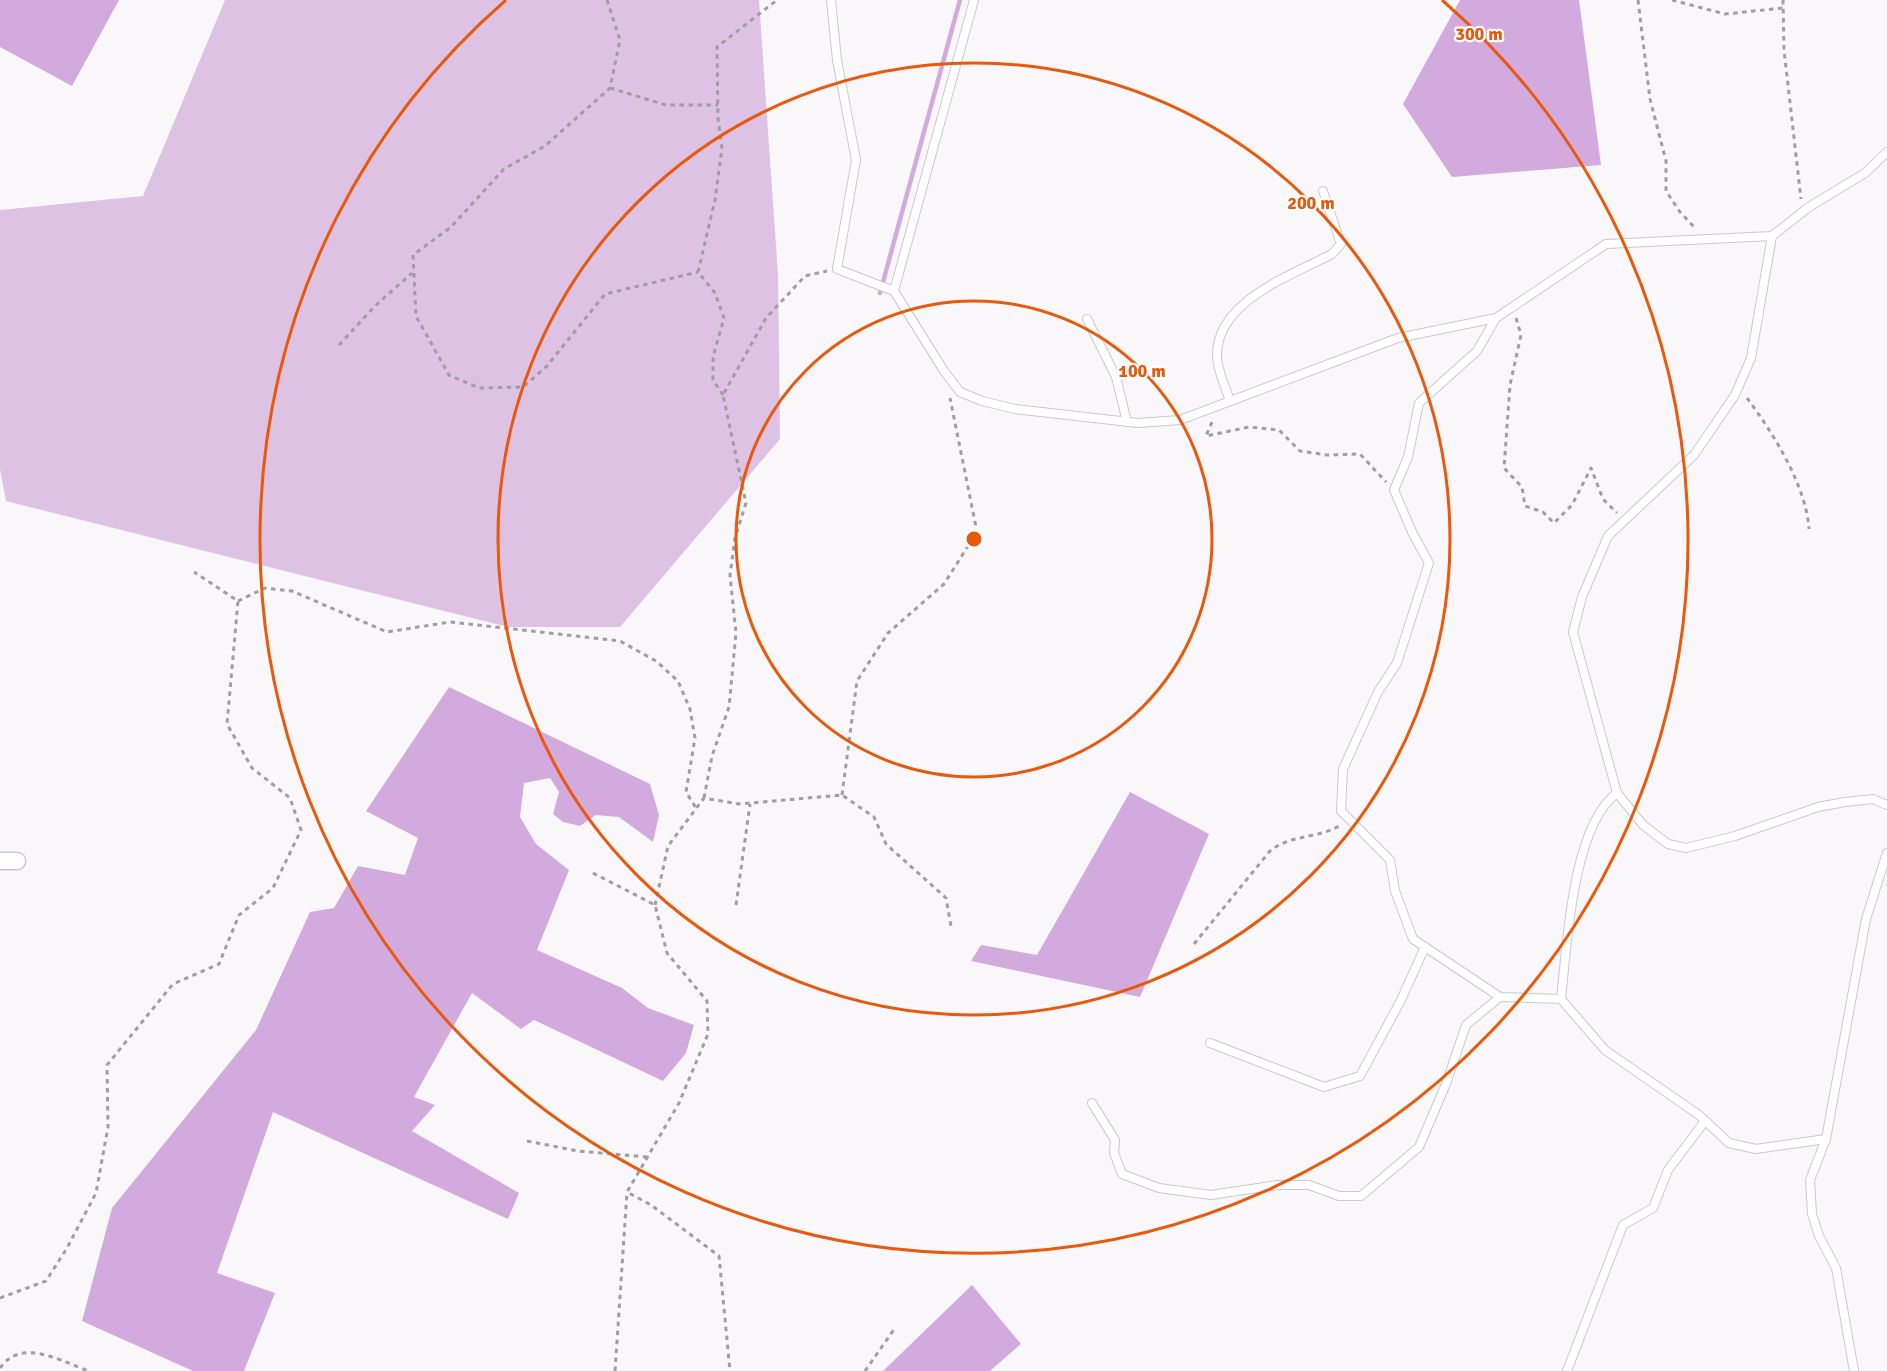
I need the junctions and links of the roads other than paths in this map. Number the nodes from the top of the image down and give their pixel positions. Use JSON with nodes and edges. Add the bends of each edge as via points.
{"nodes":[{"id":1,"x":831,"y":0,"type":"edge"},
{"id":2,"x":974,"y":0,"type":"edge"},
{"id":3,"x":1887,"y":152,"type":"edge"},
{"id":4,"x":1323,"y":191,"type":"dead end"},
{"id":5,"x":1772,"y":236,"type":"junction"},
{"id":6,"x":894,"y":291,"type":"junction"},
{"id":7,"x":1497,"y":318,"type":"junction"},
{"id":8,"x":1087,"y":319,"type":"dead end"},
{"id":9,"x":1230,"y":401,"type":"junction"},
{"id":10,"x":1127,"y":422,"type":"junction"},
{"id":11,"x":1617,"y":793,"type":"junction"},
{"id":12,"x":1887,"y":805,"type":"edge"},
{"id":13,"x":1887,"y":853,"type":"edge"},
{"id":14,"x":1425,"y":947,"type":"junction"},
{"id":15,"x":1500,"y":997,"type":"junction"},
{"id":16,"x":1561,"y":999,"type":"junction"},
{"id":17,"x":1210,"y":1043,"type":"dead end"},
{"id":18,"x":1092,"y":1103,"type":"dead end"},
{"id":19,"x":1705,"y":1121,"type":"junction"},
{"id":20,"x":1826,"y":1138,"type":"junction"},
{"id":21,"x":1567,"y":1371,"type":"edge"},
{"id":22,"x":1854,"y":1371,"type":"edge"}],
"edges":[{"from":1,"to":6,"type":"lane","via":[[837,60],[856,160],[837,269]]},
{"from":2,"to":6,"type":"lane"},
{"from":3,"to":5,"type":"lane","via":[[1865,174],[1802,212]]},
{"from":4,"to":9,"type":"lane","via":[[1341,244],[1332,254],[1248,298],[1223,328],[1217,357]]},
{"from":5,"to":7,"type":"lane","via":[[1606,244]]},
{"from":5,"to":11,"type":"lane","via":[[1751,358],[1738,388],[1694,455],[1608,536],[1582,597],[1574,632]]},
{"from":6,"to":10,"type":"lane","via":[[960,392],[1015,409]]},
{"from":7,"to":9,"type":"lane","via":[[1398,338]]},
{"from":7,"to":14,"type":"lane","via":[[1477,351],[1419,403],[1408,457],[1394,490],[1429,563],[1397,663],[1378,692],[1343,769],[1341,811],[1390,860],[1395,891],[1413,939]]},
{"from":8,"to":10,"type":"lane","via":[[1116,377]]},
{"from":9,"to":10,"type":"lane","via":[[1180,420]]},
{"from":11,"to":12,"type":"lane","via":[[1643,825],[1668,844],[1686,848],[1735,836],[1818,807],[1873,799]]},
{"from":11,"to":16,"type":"lane","via":[[1604,803],[1573,890]]},
{"from":13,"to":20,"type":"lane","via":[[1866,920]]},
{"from":14,"to":15,"type":"lane"},
{"from":14,"to":17,"type":"lane","via":[[1360,1076],[1324,1087]]},
{"from":15,"to":16,"type":"lane"},
{"from":15,"to":18,"type":"lane","via":[[1467,1025],[1419,1147],[1360,1196],[1339,1196],[1309,1185],[1277,1185],[1211,1195],[1159,1188],[1122,1174],[1114,1153],[1115,1140]]},
{"from":16,"to":19,"type":"lane","via":[[1605,1050]]},
{"from":19,"to":20,"type":"lane","via":[[1729,1143],[1756,1149]]},
{"from":19,"to":21,"type":"lane","via":[[1668,1170],[1653,1208],[1623,1225]]},
{"from":20,"to":22,"type":"lane","via":[[1810,1180],[1812,1214],[1836,1268]]}]}
